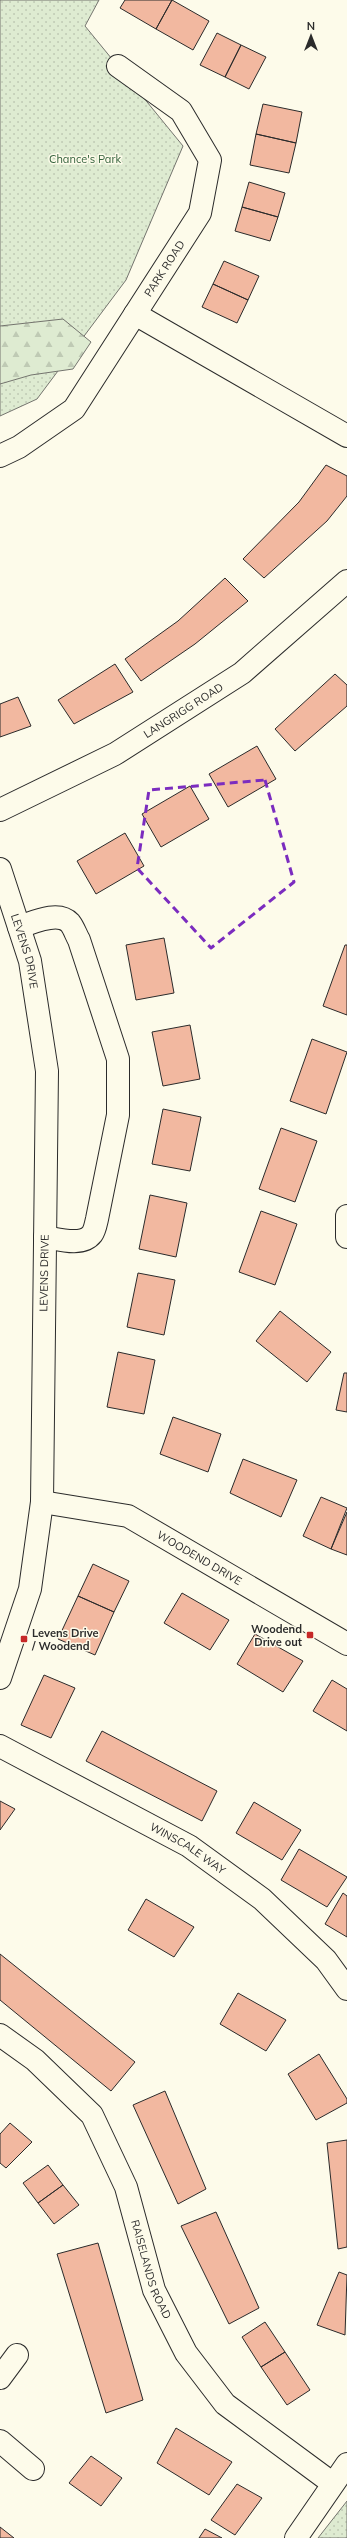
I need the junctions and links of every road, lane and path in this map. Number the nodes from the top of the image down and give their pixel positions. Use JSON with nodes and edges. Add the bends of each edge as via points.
{"nodes":[{"id":1,"x":118,"y":66,"type":"dead end"},
{"id":2,"x":135,"y":314,"type":"junction"},
{"id":3,"x":347,"y":436,"type":"edge"},
{"id":4,"x":0,"y":456,"type":"edge"},
{"id":5,"x":347,"y":582,"type":"edge"},
{"id":6,"x":0,"y":810,"type":"edge"},
{"id":7,"x":0,"y":869,"type":"edge"},
{"id":8,"x":19,"y":927,"type":"junction"},
{"id":9,"x":347,"y":1216,"type":"edge"},
{"id":10,"x":347,"y":1236,"type":"edge"},
{"id":11,"x":45,"y":1237,"type":"junction"},
{"id":12,"x":42,"y":1502,"type":"junction"},
{"id":13,"x":347,"y":1644,"type":"edge"},
{"id":14,"x":0,"y":1678,"type":"edge"},
{"id":15,"x":0,"y":1746,"type":"edge"},
{"id":16,"x":347,"y":1989,"type":"edge"},
{"id":17,"x":0,"y":2035,"type":"edge"},
{"id":18,"x":17,"y":2355,"type":"dead end"},
{"id":19,"x":0,"y":2378,"type":"edge"},
{"id":20,"x":0,"y":2441,"type":"edge"},
{"id":21,"x":347,"y":2464,"type":"edge"},
{"id":22,"x":33,"y":2469,"type":"dead end"},
{"id":23,"x":332,"y":2483,"type":"junction"},
{"id":24,"x":296,"y":2538,"type":"edge"}],
"edges":[{"from":1,"to":2,"type":"street","name":"PARK ROAD","via":[[182,111],[210,160],[200,213]]},
{"from":2,"to":3,"type":"street"},
{"from":2,"to":4,"type":"street","name":"PARK ROAD","via":[[74,409],[19,447]]},
{"from":5,"to":6,"type":"street","name":"LANGRIGG ROAD","via":[[242,674],[115,754]]},
{"from":7,"to":8,"type":"street","name":"LEVENS DRIVE"},
{"from":8,"to":11,"type":"street","name":"LEVENS DRIVE","via":[[30,961],[47,1071]]},
{"from":8,"to":11,"type":"street","via":[[48,918],[60,918],[69,922],[79,940],[118,1058],[118,1115],[92,1234],[85,1239],[72,1241]]},
{"from":9,"to":10,"type":"street"},
{"from":11,"to":12,"type":"street","name":"LEVENS DRIVE"},
{"from":12,"to":13,"type":"street","name":"WOODEND DRIVE","via":[[128,1516]]},
{"from":12,"to":14,"type":"street","name":"LEVENS DRIVE","via":[[30,1589]]},
{"from":15,"to":16,"type":"street","name":"WINSCALE WAY","via":[[189,1846],[262,1899],[326,1960]]},
{"from":17,"to":23,"type":"street","name":"RAISELANDS ROAD","via":[[35,2060],[92,2116],[126,2187],[154,2290],[186,2353],[224,2404]]},
{"from":18,"to":19,"type":"street"},
{"from":20,"to":22,"type":"street"},
{"from":21,"to":23,"type":"street"},
{"from":23,"to":24,"type":"street"}]}
